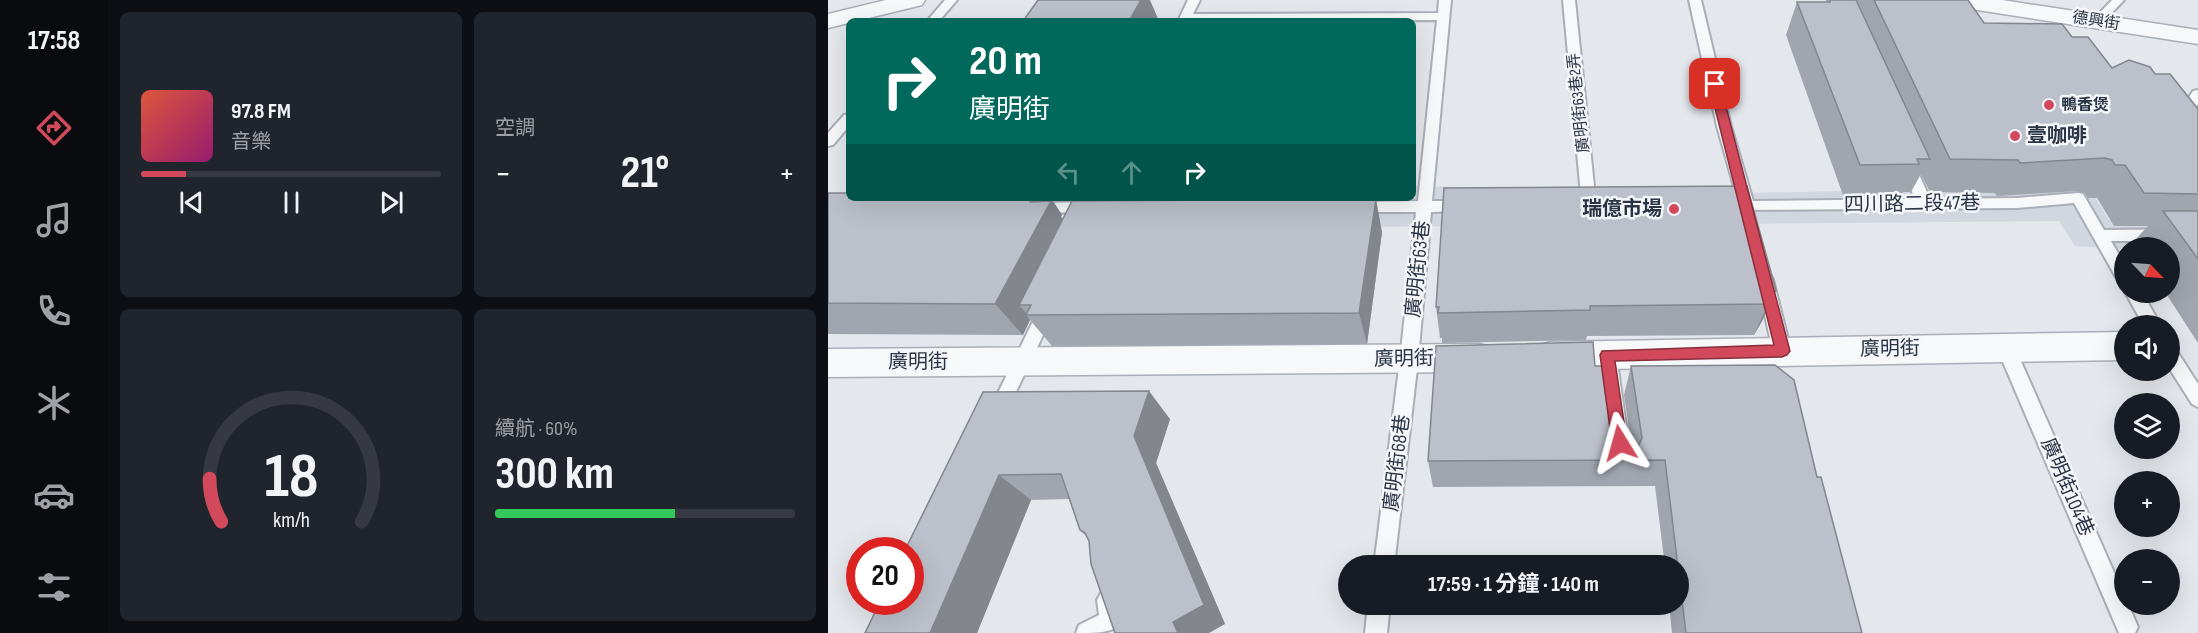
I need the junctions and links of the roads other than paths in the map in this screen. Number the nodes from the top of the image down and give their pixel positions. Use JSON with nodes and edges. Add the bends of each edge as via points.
{"nodes":[{"id":1,"x":914,"y":0,"type":"edge"},
{"id":2,"x":951,"y":0,"type":"edge"},
{"id":3,"x":1194,"y":0,"type":"edge"},
{"id":4,"x":1445,"y":0,"type":"edge"},
{"id":5,"x":1569,"y":0,"type":"edge"},
{"id":6,"x":1695,"y":0,"type":"edge"},
{"id":7,"x":1961,"y":0,"type":"edge"},
{"id":8,"x":2118,"y":0,"type":"edge"},
{"id":9,"x":1998,"y":3,"type":"edge"},
{"id":10,"x":1443,"y":16,"type":"junction"},
{"id":11,"x":936,"y":18,"type":"edge"},
{"id":12,"x":1185,"y":18,"type":"edge"},
{"id":13,"x":1356,"y":18,"type":"edge"},
{"id":14,"x":828,"y":21,"type":"edge"},
{"id":15,"x":2097,"y":22,"type":"junction"},
{"id":16,"x":2198,"y":37,"type":"edge"},
{"id":17,"x":2198,"y":94,"type":"edge"},
{"id":18,"x":846,"y":119,"type":"edge"},
{"id":19,"x":828,"y":120,"type":"edge"},
{"id":20,"x":846,"y":121,"type":"edge"},
{"id":21,"x":828,"y":142,"type":"edge"},
{"id":22,"x":2198,"y":149,"type":"edge"},
{"id":23,"x":1902,"y":152,"type":"edge"},
{"id":24,"x":1101,"y":204,"type":"edge"},
{"id":25,"x":1925,"y":204,"type":"junction"},
{"id":26,"x":1424,"y":206,"type":"junction"},
{"id":27,"x":1483,"y":206,"type":"edge"},
{"id":28,"x":1589,"y":206,"type":"edge"},
{"id":29,"x":1713,"y":206,"type":"edge"},
{"id":30,"x":1341,"y":207,"type":"edge"},
{"id":31,"x":1026,"y":208,"type":"edge"},
{"id":32,"x":1748,"y":212,"type":"junction"},
{"id":33,"x":1086,"y":228,"type":"edge"},
{"id":34,"x":2198,"y":235,"type":"edge"},
{"id":35,"x":2099,"y":236,"type":"junction"},
{"id":36,"x":2114,"y":261,"type":"edge"},
{"id":37,"x":1760,"y":262,"type":"edge"},
{"id":38,"x":1052,"y":300,"type":"edge"},
{"id":39,"x":2114,"y":346,"type":"edge"},
{"id":40,"x":2007,"y":348,"type":"junction"},
{"id":41,"x":1607,"y":355,"type":"junction"},
{"id":42,"x":1409,"y":360,"type":"junction"},
{"id":43,"x":1022,"y":362,"type":"junction"},
{"id":44,"x":828,"y":363,"type":"edge"},
{"id":45,"x":1787,"y":368,"type":"junction"},
{"id":46,"x":2180,"y":370,"type":"edge"},
{"id":47,"x":2198,"y":399,"type":"edge"},
{"id":48,"x":992,"y":425,"type":"edge"},
{"id":49,"x":1623,"y":465,"type":"edge"},
{"id":50,"x":1385,"y":555,"type":"edge"},
{"id":51,"x":1106,"y":575,"type":"edge"},
{"id":52,"x":1378,"y":615,"type":"edge"},
{"id":53,"x":2127,"y":627,"type":"dead end"},
{"id":54,"x":1087,"y":633,"type":"edge"},
{"id":55,"x":1376,"y":633,"type":"edge"}],
"edges":[{"from":1,"to":14,"type":"street"},
{"from":2,"to":11,"type":"lane"},
{"from":3,"to":12,"type":"lane"},
{"from":4,"to":10,"type":"lane","name":"廣明街63巷"},
{"from":5,"to":28,"type":"lane","name":"廣明街63巷2弄"},
{"from":6,"to":32,"type":"lane"},
{"from":7,"to":9,"type":"street","name":"德興街"},
{"from":8,"to":15,"type":"lane"},
{"from":9,"to":15,"type":"street","name":"德興街"},
{"from":10,"to":13,"type":"lane"},
{"from":10,"to":26,"type":"lane","name":"廣明街63巷"},
{"from":15,"to":16,"type":"street","name":"德興街"},
{"from":17,"to":22,"type":"lane","via":[[2179,124]]},
{"from":18,"to":19,"type":"lane"},
{"from":20,"to":21,"type":"lane"},
{"from":23,"to":25,"type":"lane"},
{"from":24,"to":31,"type":"lane"},
{"from":24,"to":33,"type":"lane"},
{"from":25,"to":32,"type":"lane","name":"四川路二段47巷"},
{"from":25,"to":35,"type":"lane","name":"四川路二段47巷","via":[[2078,198]]},
{"from":26,"to":27,"type":"lane"},
{"from":26,"to":30,"type":"lane"},
{"from":26,"to":42,"type":"lane","name":"廣明街63巷"},
{"from":29,"to":32,"type":"lane"},
{"from":34,"to":35,"type":"lane"},
{"from":35,"to":36,"type":"lane"},
{"from":37,"to":45,"type":"lane"},
{"from":38,"to":43,"type":"lane"},
{"from":39,"to":40,"type":"street","name":"廣明街"},
{"from":40,"to":45,"type":"street","name":"廣明街"},
{"from":40,"to":53,"type":"lane","name":"廣明街104巷"},
{"from":41,"to":42,"type":"street","name":"廣明街"},
{"from":41,"to":45,"type":"street","name":"廣明街"},
{"from":41,"to":49,"type":"lane"},
{"from":42,"to":43,"type":"street","name":"廣明街"},
{"from":42,"to":50,"type":"lane","name":"廣明街68巷"},
{"from":43,"to":44,"type":"street","name":"廣明街"},
{"from":43,"to":48,"type":"lane"},
{"from":46,"to":47,"type":"lane"},
{"from":51,"to":54,"type":"lane","via":[[1111,620]]},
{"from":52,"to":55,"type":"lane"}]}
